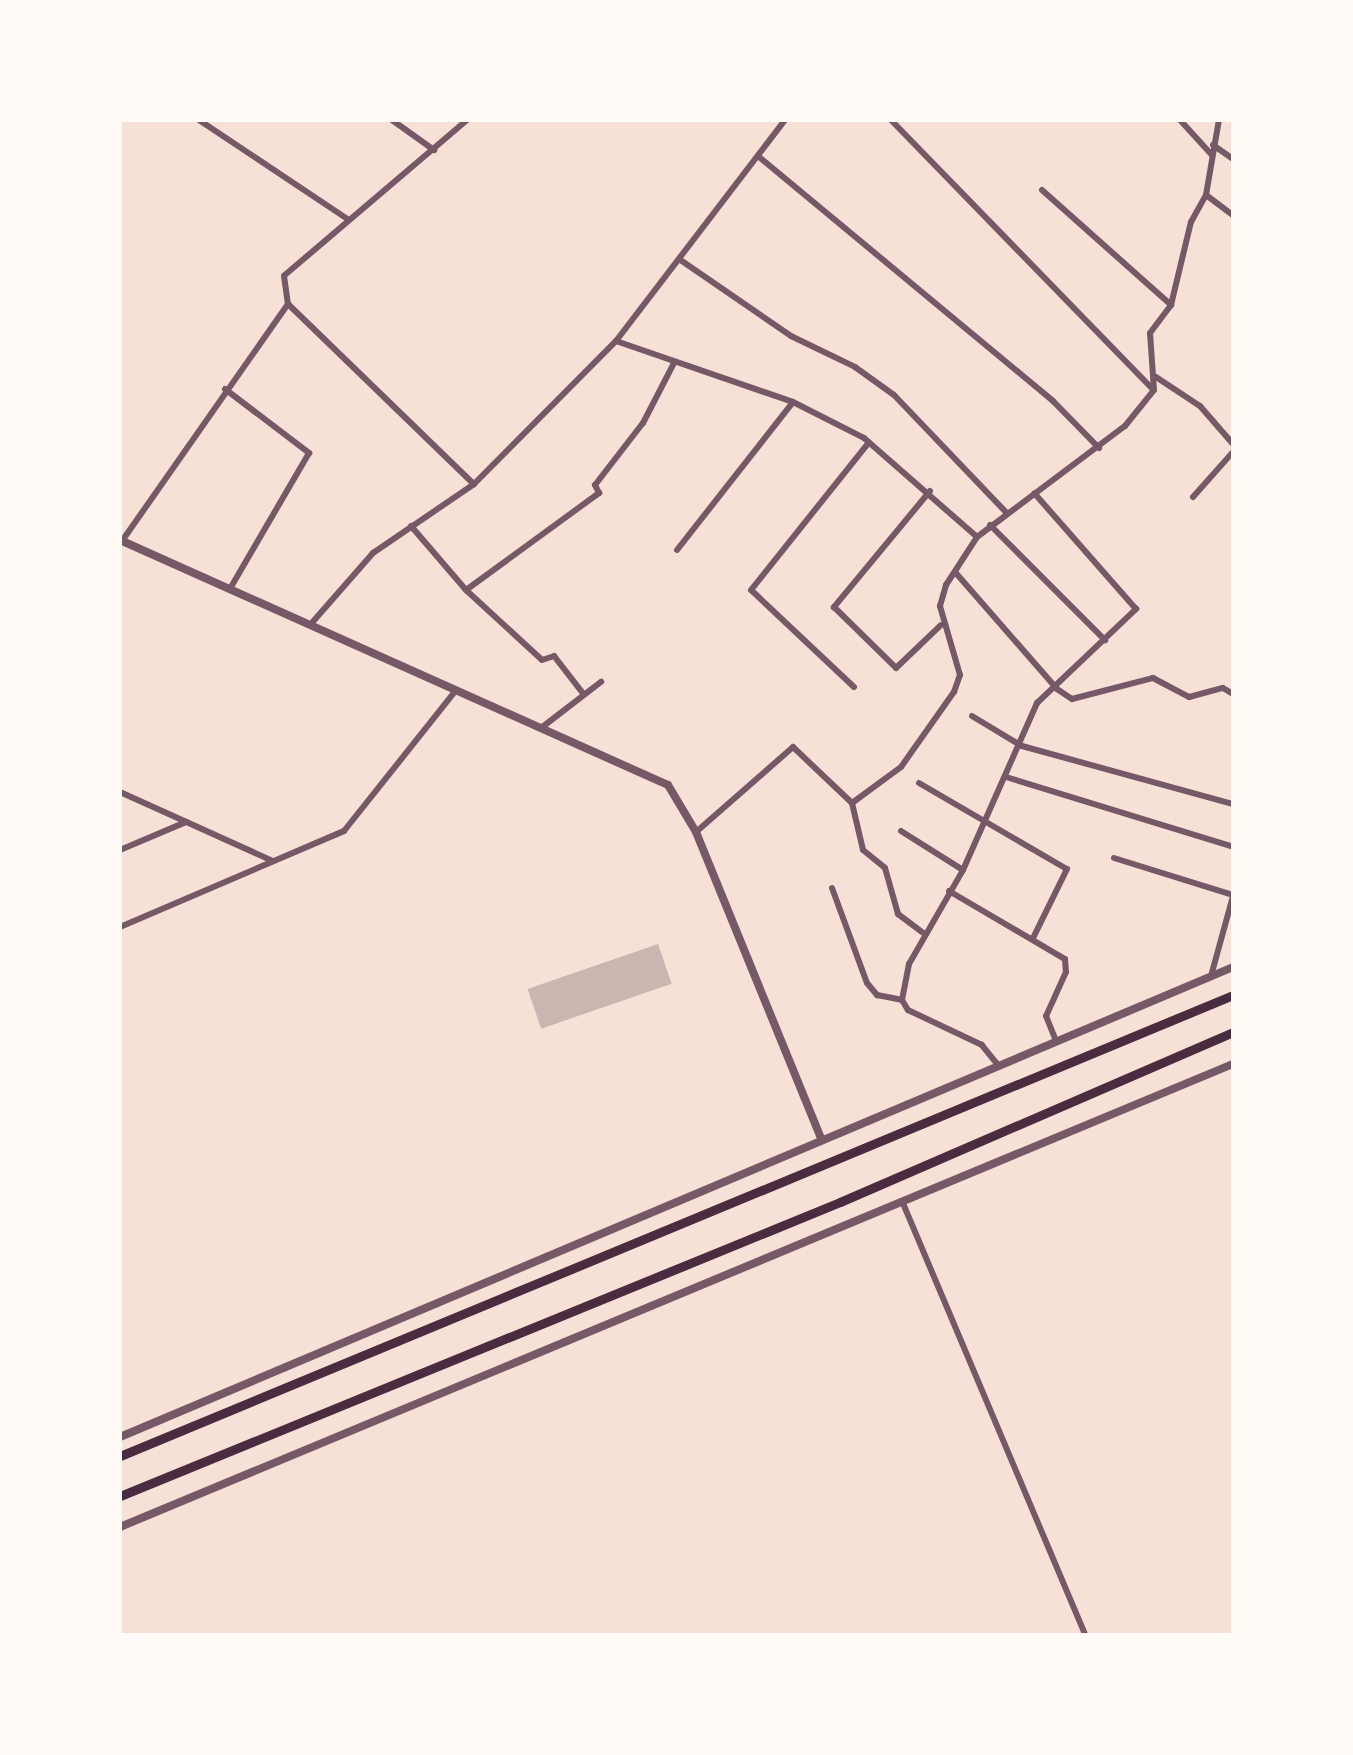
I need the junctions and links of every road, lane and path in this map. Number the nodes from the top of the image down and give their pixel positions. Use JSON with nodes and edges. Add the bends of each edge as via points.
{"nodes":[{"id":1,"x":199,"y":120,"type":"edge"},
{"id":2,"x":392,"y":120,"type":"edge"},
{"id":3,"x":467,"y":120,"type":"edge"},
{"id":4,"x":785,"y":120,"type":"edge"},
{"id":5,"x":891,"y":120,"type":"edge"},
{"id":6,"x":1180,"y":120,"type":"edge"},
{"id":7,"x":1219,"y":120,"type":"edge"},
{"id":8,"x":1213,"y":145,"type":"junction"},
{"id":9,"x":434,"y":150,"type":"junction"},
{"id":10,"x":1211,"y":154,"type":"junction"},
{"id":11,"x":758,"y":156,"type":"junction"},
{"id":12,"x":1233,"y":159,"type":"edge"},
{"id":13,"x":1042,"y":190,"type":"dead end"},
{"id":14,"x":1206,"y":195,"type":"junction"},
{"id":15,"x":1233,"y":215,"type":"edge"},
{"id":16,"x":349,"y":220,"type":"junction"},
{"id":17,"x":679,"y":259,"type":"junction"},
{"id":18,"x":288,"y":304,"type":"junction"},
{"id":19,"x":1171,"y":305,"type":"junction"},
{"id":20,"x":616,"y":341,"type":"junction"},
{"id":21,"x":674,"y":363,"type":"junction"},
{"id":22,"x":1156,"y":377,"type":"junction"},
{"id":23,"x":225,"y":389,"type":"junction"},
{"id":24,"x":1154,"y":390,"type":"junction"},
{"id":25,"x":793,"y":402,"type":"junction"},
{"id":26,"x":869,"y":442,"type":"junction"},
{"id":27,"x":1233,"y":444,"type":"edge"},
{"id":28,"x":1099,"y":448,"type":"junction"},
{"id":29,"x":1233,"y":452,"type":"edge"},
{"id":30,"x":474,"y":484,"type":"junction"},
{"id":31,"x":930,"y":491,"type":"junction"},
{"id":32,"x":1034,"y":493,"type":"junction"},
{"id":33,"x":1193,"y":497,"type":"dead end"},
{"id":34,"x":1006,"y":512,"type":"junction"},
{"id":35,"x":990,"y":525,"type":"junction"},
{"id":36,"x":411,"y":526,"type":"junction"},
{"id":37,"x":977,"y":537,"type":"junction"},
{"id":38,"x":121,"y":540,"type":"edge"},
{"id":39,"x":677,"y":550,"type":"dead end"},
{"id":40,"x":955,"y":572,"type":"junction"},
{"id":41,"x":231,"y":587,"type":"junction"},
{"id":42,"x":466,"y":590,"type":"junction"},
{"id":43,"x":310,"y":625,"type":"junction"},
{"id":44,"x":942,"y":625,"type":"junction"},
{"id":45,"x":1105,"y":640,"type":"junction"},
{"id":46,"x":601,"y":682,"type":"dead end"},
{"id":47,"x":854,"y":687,"type":"dead end"},
{"id":48,"x":1057,"y":689,"type":"junction"},
{"id":49,"x":456,"y":690,"type":"junction"},
{"id":50,"x":582,"y":692,"type":"junction"},
{"id":51,"x":1233,"y":694,"type":"edge"},
{"id":52,"x":972,"y":716,"type":"dead end"},
{"id":53,"x":541,"y":728,"type":"junction"},
{"id":54,"x":1022,"y":746,"type":"junction"},
{"id":55,"x":1006,"y":777,"type":"junction"},
{"id":56,"x":919,"y":783,"type":"dead end"},
{"id":57,"x":120,"y":792,"type":"edge"},
{"id":58,"x":852,"y":803,"type":"junction"},
{"id":59,"x":1233,"y":804,"type":"edge"},
{"id":60,"x":186,"y":822,"type":"junction"},
{"id":61,"x":982,"y":823,"type":"junction"},
{"id":62,"x":901,"y":831,"type":"dead end"},
{"id":63,"x":696,"y":832,"type":"junction"},
{"id":64,"x":1233,"y":847,"type":"edge"},
{"id":65,"x":120,"y":850,"type":"edge"},
{"id":66,"x":1114,"y":858,"type":"dead end"},
{"id":67,"x":273,"y":861,"type":"junction"},
{"id":68,"x":963,"y":870,"type":"junction"},
{"id":69,"x":832,"y":888,"type":"dead end"},
{"id":70,"x":949,"y":891,"type":"junction"},
{"id":71,"x":1233,"y":895,"type":"edge"},
{"id":72,"x":120,"y":927,"type":"edge"},
{"id":73,"x":923,"y":933,"type":"junction"},
{"id":74,"x":1033,"y":938,"type":"junction"},
{"id":75,"x":1233,"y":967,"type":"edge"},
{"id":76,"x":1211,"y":976,"type":"junction"},
{"id":77,"x":1233,"y":995,"type":"edge"},
{"id":78,"x":902,"y":1000,"type":"junction"},
{"id":79,"x":1233,"y":1032,"type":"edge"},
{"id":80,"x":1056,"y":1041,"type":"junction"},
{"id":81,"x":1233,"y":1064,"type":"edge"},
{"id":82,"x":998,"y":1065,"type":"junction"},
{"id":83,"x":822,"y":1140,"type":"junction"},
{"id":84,"x":902,"y":1201,"type":"junction"},
{"id":85,"x":120,"y":1437,"type":"edge"},
{"id":86,"x":120,"y":1456,"type":"edge"},
{"id":87,"x":120,"y":1496,"type":"edge"},
{"id":88,"x":120,"y":1527,"type":"edge"},
{"id":89,"x":1085,"y":1635,"type":"edge"}],
"edges":[{"from":1,"to":16,"type":"street"},
{"from":2,"to":9,"type":"street"},
{"from":3,"to":9,"type":"street"},
{"from":4,"to":11,"type":"street"},
{"from":5,"to":24,"type":"street"},
{"from":6,"to":10,"type":"street"},
{"from":7,"to":8,"type":"street"},
{"from":8,"to":10,"type":"street"},
{"from":8,"to":12,"type":"street"},
{"from":9,"to":16,"type":"street"},
{"from":10,"to":14,"type":"street"},
{"from":11,"to":17,"type":"street"},
{"from":11,"to":28,"type":"street","via":[[1053,401]]},
{"from":13,"to":19,"type":"street"},
{"from":14,"to":15,"type":"street"},
{"from":14,"to":19,"type":"street","via":[[1191,222]]},
{"from":16,"to":18,"type":"street","via":[[284,276]]},
{"from":17,"to":20,"type":"street"},
{"from":17,"to":34,"type":"street","via":[[791,336],[855,367],[894,395]]},
{"from":18,"to":23,"type":"street"},
{"from":18,"to":30,"type":"street"},
{"from":19,"to":22,"type":"street","via":[[1150,333]]},
{"from":20,"to":21,"type":"street"},
{"from":20,"to":30,"type":"street"},
{"from":21,"to":25,"type":"street"},
{"from":21,"to":42,"type":"street","via":[[643,423],[595,485],[599,493]]},
{"from":22,"to":24,"type":"street"},
{"from":22,"to":27,"type":"street","via":[[1200,406]]},
{"from":23,"to":38,"type":"street"},
{"from":23,"to":41,"type":"street","via":[[309,453]]},
{"from":24,"to":28,"type":"street","via":[[1143,409]]},
{"from":25,"to":26,"type":"street"},
{"from":25,"to":39,"type":"street"},
{"from":26,"to":31,"type":"street"},
{"from":26,"to":47,"type":"street","via":[[751,590]]},
{"from":28,"to":32,"type":"street"},
{"from":29,"to":33,"type":"street"},
{"from":30,"to":36,"type":"street"},
{"from":31,"to":37,"type":"street"},
{"from":31,"to":44,"type":"street","via":[[834,607],[896,668]]},
{"from":32,"to":34,"type":"street"},
{"from":32,"to":45,"type":"street","via":[[1136,609]]},
{"from":34,"to":35,"type":"street"},
{"from":35,"to":37,"type":"street"},
{"from":35,"to":45,"type":"street"},
{"from":36,"to":42,"type":"street"},
{"from":36,"to":43,"type":"street","via":[[373,553]]},
{"from":37,"to":40,"type":"street"},
{"from":38,"to":41,"type":"street"},
{"from":40,"to":44,"type":"street","via":[[940,606]]},
{"from":40,"to":48,"type":"street"},
{"from":41,"to":43,"type":"street"},
{"from":42,"to":50,"type":"street","via":[[542,660],[554,656]]},
{"from":43,"to":49,"type":"street"},
{"from":44,"to":58,"type":"street","via":[[960,675],[954,692],[901,767]]},
{"from":45,"to":48,"type":"street"},
{"from":46,"to":50,"type":"street"},
{"from":48,"to":51,"type":"street","via":[[1072,699],[1153,678],[1189,697],[1223,688]]},
{"from":48,"to":54,"type":"street","via":[[1037,703]]},
{"from":49,"to":53,"type":"street"},
{"from":49,"to":67,"type":"street","via":[[344,831]]},
{"from":50,"to":53,"type":"street"},
{"from":52,"to":54,"type":"street"},
{"from":53,"to":63,"type":"street","via":[[650,773],[681,802]]},
{"from":54,"to":55,"type":"street"},
{"from":54,"to":59,"type":"street"},
{"from":55,"to":61,"type":"street"},
{"from":55,"to":64,"type":"street"},
{"from":56,"to":61,"type":"street"},
{"from":57,"to":60,"type":"street"},
{"from":58,"to":63,"type":"street","via":[[793,747]]},
{"from":58,"to":73,"type":"street","via":[[863,850],[885,868],[904,923]]},
{"from":60,"to":65,"type":"street"},
{"from":60,"to":67,"type":"street"},
{"from":61,"to":68,"type":"street"},
{"from":61,"to":74,"type":"street","via":[[1067,869]]},
{"from":62,"to":68,"type":"street"},
{"from":63,"to":83,"type":"street"},
{"from":66,"to":71,"type":"street"},
{"from":67,"to":72,"type":"street"},
{"from":68,"to":70,"type":"street"},
{"from":69,"to":78,"type":"street","via":[[867,983],[877,995]]},
{"from":70,"to":73,"type":"street"},
{"from":70,"to":74,"type":"street"},
{"from":71,"to":76,"type":"street"},
{"from":73,"to":78,"type":"street"},
{"from":74,"to":80,"type":"street","via":[[1068,964],[1046,1016]]},
{"from":75,"to":76,"type":"street"},
{"from":76,"to":80,"type":"street"},
{"from":77,"to":86,"type":"main road"},
{"from":78,"to":82,"type":"street","via":[[908,1010],[982,1045]]},
{"from":79,"to":87,"type":"main road","via":[[840,1202]]},
{"from":80,"to":82,"type":"street"},
{"from":81,"to":84,"type":"street"},
{"from":82,"to":83,"type":"street"},
{"from":83,"to":85,"type":"street"},
{"from":84,"to":88,"type":"street"},
{"from":84,"to":89,"type":"street"}]}
